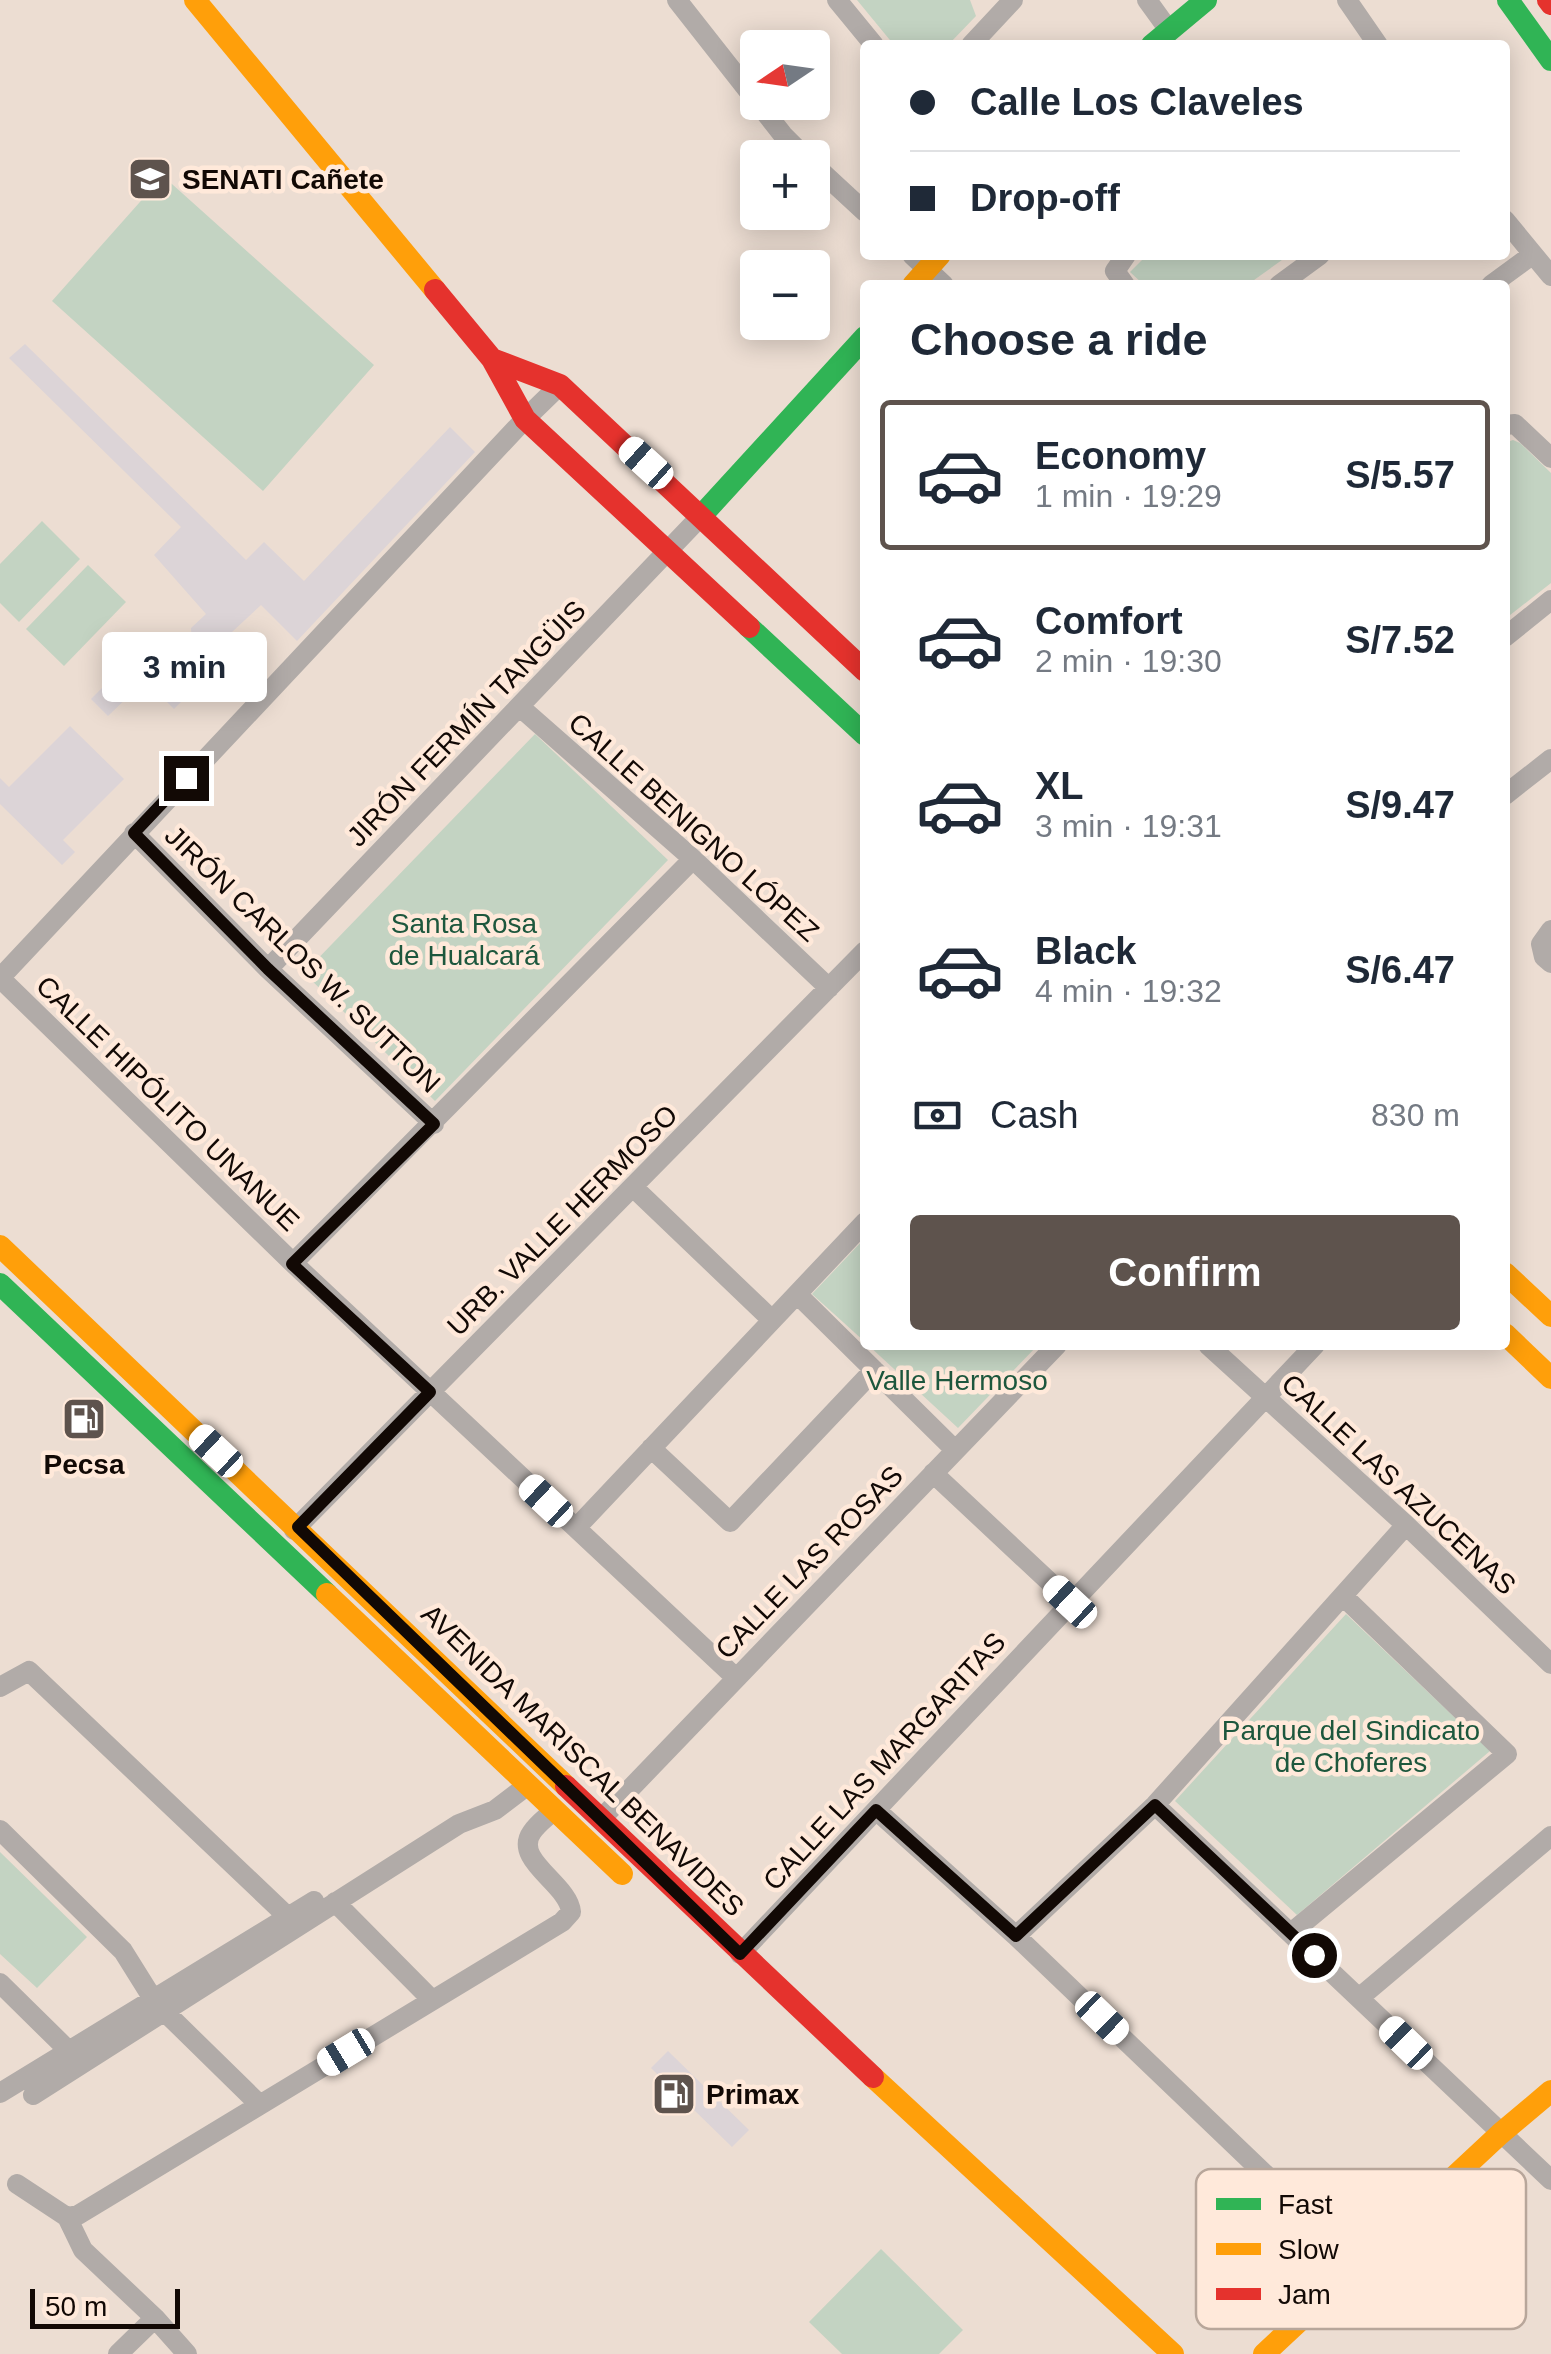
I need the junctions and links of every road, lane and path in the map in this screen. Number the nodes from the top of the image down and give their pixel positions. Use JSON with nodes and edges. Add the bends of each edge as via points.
{"nodes":[{"id":1,"x":676,"y":0,"type":"edge"},
{"id":2,"x":837,"y":0,"type":"edge"},
{"id":3,"x":1147,"y":0,"type":"edge"},
{"id":4,"x":1206,"y":0,"type":"edge"},
{"id":5,"x":1346,"y":0,"type":"edge"},
{"id":6,"x":1508,"y":0,"type":"edge"},
{"id":7,"x":198,"y":1,"type":"edge"},
{"id":8,"x":1003,"y":4,"type":"edge"},
{"id":9,"x":1160,"y":37,"type":"edge"},
{"id":10,"x":870,"y":40,"type":"edge"},
{"id":11,"x":975,"y":40,"type":"edge"},
{"id":12,"x":1374,"y":40,"type":"edge"},
{"id":13,"x":1551,"y":60,"type":"edge"},
{"id":14,"x":787,"y":140,"type":"edge"},
{"id":15,"x":830,"y":180,"type":"edge"},
{"id":16,"x":860,"y":207,"type":"edge"},
{"id":17,"x":1510,"y":227,"type":"edge"},
{"id":18,"x":1532,"y":256,"type":"junction"},
{"id":19,"x":1313,"y":260,"type":"edge"},
{"id":20,"x":1551,"y":276,"type":"edge"},
{"id":21,"x":1286,"y":280,"type":"edge"},
{"id":22,"x":1498,"y":280,"type":"edge"},
{"id":23,"x":860,"y":343,"type":"edge"},
{"id":24,"x":492,"y":359,"type":"junction"},
{"id":25,"x":560,"y":385,"type":"junction"},
{"id":26,"x":525,"y":418,"type":"junction"},
{"id":27,"x":1510,"y":424,"type":"edge"},
{"id":28,"x":1551,"y":458,"type":"edge"},
{"id":29,"x":702,"y":515,"type":"junction"},
{"id":30,"x":666,"y":552,"type":"junction"},
{"id":31,"x":1551,"y":600,"type":"edge"},
{"id":32,"x":1510,"y":633,"type":"edge"},
{"id":33,"x":860,"y":665,"type":"edge"},
{"id":34,"x":520,"y":707,"type":"junction"},
{"id":35,"x":860,"y":730,"type":"edge"},
{"id":36,"x":1551,"y":759,"type":"edge"},
{"id":37,"x":1510,"y":791,"type":"edge"},
{"id":38,"x":134,"y":833,"type":"junction"},
{"id":39,"x":692,"y":859,"type":"junction"},
{"id":40,"x":1551,"y":930,"type":"edge"},
{"id":41,"x":860,"y":956,"type":"edge"},
{"id":42,"x":1551,"y":963,"type":"edge"},
{"id":43,"x":268,"y":969,"type":"junction"},
{"id":44,"x":0,"y":978,"type":"edge"},
{"id":45,"x":829,"y":988,"type":"junction"},
{"id":46,"x":434,"y":1124,"type":"junction"},
{"id":47,"x":633,"y":1188,"type":"junction"},
{"id":48,"x":860,"y":1227,"type":"edge"},
{"id":49,"x":0,"y":1246,"type":"edge"},
{"id":50,"x":292,"y":1264,"type":"junction"},
{"id":51,"x":1510,"y":1277,"type":"edge"},
{"id":52,"x":0,"y":1284,"type":"edge"},
{"id":53,"x":797,"y":1294,"type":"junction"},
{"id":54,"x":1551,"y":1316,"type":"edge"},
{"id":55,"x":772,"y":1320,"type":"junction"},
{"id":56,"x":1510,"y":1339,"type":"edge"},
{"id":57,"x":1052,"y":1350,"type":"edge"},
{"id":58,"x":1214,"y":1350,"type":"edge"},
{"id":59,"x":1309,"y":1350,"type":"edge"},
{"id":60,"x":874,"y":1370,"type":"junction"},
{"id":61,"x":1551,"y":1378,"type":"edge"},
{"id":62,"x":430,"y":1392,"type":"junction"},
{"id":63,"x":1266,"y":1397,"type":"junction"},
{"id":64,"x":651,"y":1448,"type":"junction"},
{"id":65,"x":955,"y":1450,"type":"junction"},
{"id":66,"x":933,"y":1473,"type":"junction"},
{"id":67,"x":1406,"y":1526,"type":"junction"},
{"id":68,"x":298,"y":1527,"type":"junction"},
{"id":69,"x":576,"y":1528,"type":"junction"},
{"id":70,"x":278,"y":1547,"type":"junction"},
{"id":71,"x":1343,"y":1596,"type":"junction"},
{"id":72,"x":1070,"y":1602,"type":"junction"},
{"id":73,"x":1551,"y":1664,"type":"edge"},
{"id":74,"x":735,"y":1677,"type":"junction"},
{"id":75,"x":0,"y":1687,"type":"edge"},
{"id":76,"x":528,"y":1785,"type":"junction"},
{"id":77,"x":1155,"y":1805,"type":"junction"},
{"id":78,"x":554,"y":1810,"type":"junction"},
{"id":79,"x":876,"y":1810,"type":"junction"},
{"id":80,"x":602,"y":1818,"type":"junction"},
{"id":81,"x":0,"y":1830,"type":"edge"},
{"id":82,"x":1551,"y":1836,"type":"edge"},
{"id":83,"x":368,"y":1881,"type":"junction"},
{"id":84,"x":640,"y":1890,"type":"dead end"},
{"id":85,"x":335,"y":1902,"type":"junction"},
{"id":86,"x":287,"y":1916,"type":"junction"},
{"id":87,"x":1291,"y":1934,"type":"junction"},
{"id":88,"x":1016,"y":1936,"type":"junction"},
{"id":89,"x":740,"y":1954,"type":"junction"},
{"id":90,"x":0,"y":1984,"type":"edge"},
{"id":91,"x":1359,"y":1998,"type":"junction"},
{"id":92,"x":432,"y":2000,"type":"junction"},
{"id":93,"x":159,"y":2005,"type":"junction"},
{"id":94,"x":68,"y":2051,"type":"junction"},
{"id":95,"x":824,"y":2062,"type":"dead end"},
{"id":96,"x":1551,"y":2091,"type":"edge"},
{"id":97,"x":0,"y":2094,"type":"edge"},
{"id":98,"x":32,"y":2096,"type":"dead end"},
{"id":99,"x":260,"y":2104,"type":"junction"},
{"id":100,"x":1500,"y":2134,"type":"junction"},
{"id":101,"x":908,"y":2141,"type":"dead end"},
{"id":102,"x":1260,"y":2169,"type":"edge"},
{"id":103,"x":1462,"y":2169,"type":"edge"},
{"id":104,"x":1551,"y":2180,"type":"edge"},
{"id":105,"x":17,"y":2184,"type":"dead end"},
{"id":106,"x":67,"y":2217,"type":"junction"},
{"id":107,"x":155,"y":2318,"type":"junction"},
{"id":108,"x":1290,"y":2329,"type":"edge"},
{"id":109,"x":118,"y":2354,"type":"edge"},
{"id":110,"x":187,"y":2354,"type":"edge"},
{"id":111,"x":1173,"y":2354,"type":"edge"},
{"id":112,"x":1264,"y":2354,"type":"edge"}],
"edges":[{"from":1,"to":14,"type":"street"},
{"from":2,"to":10,"type":"street"},
{"from":3,"to":9,"type":"street"},
{"from":4,"to":9,"type":"main road"},
{"from":5,"to":12,"type":"street"},
{"from":6,"to":13,"type":"main road"},
{"from":7,"to":24,"type":"main road"},
{"from":8,"to":11,"type":"street"},
{"from":15,"to":16,"type":"street"},
{"from":17,"to":18,"type":"street"},
{"from":18,"to":20,"type":"street"},
{"from":18,"to":22,"type":"street"},
{"from":19,"to":21,"type":"street"},
{"from":23,"to":29,"type":"main road"},
{"from":24,"to":25,"type":"main road"},
{"from":24,"to":26,"type":"main road"},
{"from":25,"to":26,"type":"street"},
{"from":25,"to":29,"type":"main road"},
{"from":26,"to":30,"type":"main road"},
{"from":26,"to":38,"type":"street"},
{"from":27,"to":28,"type":"street"},
{"from":29,"to":30,"type":"street","name":"JIRÓN FERMÍN TANGÜIS"},
{"from":29,"to":33,"type":"main road"},
{"from":30,"to":34,"type":"street","name":"JIRÓN FERMÍN TANGÜIS"},
{"from":30,"to":35,"type":"main road"},
{"from":31,"to":32,"type":"street"},
{"from":34,"to":39,"type":"street","name":"CALLE BENIGNO LÓPEZ"},
{"from":34,"to":43,"type":"street","name":"JIRÓN FERMÍN TANGÜIS"},
{"from":36,"to":37,"type":"street"},
{"from":38,"to":43,"type":"street","name":"JIRÓN CARLOS W. SUTTON"},
{"from":38,"to":44,"type":"street"},
{"from":39,"to":45,"type":"street","name":"CALLE BENIGNO LÓPEZ"},
{"from":39,"to":46,"type":"street"},
{"from":40,"to":42,"type":"street","via":[[1541,944]]},
{"from":41,"to":45,"type":"street","name":"URB. VALLE HERMOSO"},
{"from":43,"to":46,"type":"street","name":"JIRÓN CARLOS W. SUTTON"},
{"from":44,"to":50,"type":"street","name":"CALLE HIPÓLITO UNANUE"},
{"from":45,"to":47,"type":"street","name":"URB. VALLE HERMOSO"},
{"from":46,"to":50,"type":"street"},
{"from":47,"to":55,"type":"street"},
{"from":47,"to":62,"type":"street","name":"URB. VALLE HERMOSO"},
{"from":48,"to":53,"type":"street"},
{"from":49,"to":68,"type":"main road","name":"AVENIDA MARISCAL BENAVIDES"},
{"from":50,"to":62,"type":"street","name":"CALLE HIPÓLITO UNANUE"},
{"from":51,"to":54,"type":"main road"},
{"from":52,"to":70,"type":"main road","name":"AVENIDA MARISCAL BENAVIDES"},
{"from":53,"to":55,"type":"street"},
{"from":53,"to":60,"type":"street"},
{"from":55,"to":64,"type":"street"},
{"from":56,"to":61,"type":"main road"},
{"from":57,"to":65,"type":"street","name":"CALLE LAS ROSAS"},
{"from":58,"to":63,"type":"street","name":"CALLE LAS AZUCENAS"},
{"from":59,"to":63,"type":"street","name":"CALLE LAS MARGARITAS"},
{"from":60,"to":64,"type":"street","via":[[730,1522]]},
{"from":60,"to":65,"type":"street"},
{"from":62,"to":68,"type":"street","name":"URB. VALLE HERMOSO"},
{"from":62,"to":69,"type":"street","name":"CALLE HIPÓLITO UNANUE"},
{"from":63,"to":67,"type":"street","name":"CALLE LAS AZUCENAS"},
{"from":63,"to":72,"type":"street","name":"CALLE LAS MARGARITAS"},
{"from":64,"to":69,"type":"street"},
{"from":65,"to":66,"type":"street","name":"CALLE LAS ROSAS"},
{"from":66,"to":72,"type":"street"},
{"from":66,"to":74,"type":"street","name":"CALLE LAS ROSAS"},
{"from":67,"to":71,"type":"street"},
{"from":67,"to":73,"type":"street","name":"CALLE LAS AZUCENAS"},
{"from":68,"to":70,"type":"street","name":"URB. VALLE HERMOSO"},
{"from":68,"to":80,"type":"main road","name":"AVENIDA MARISCAL BENAVIDES"},
{"from":69,"to":74,"type":"street","name":"CALLE HIPÓLITO UNANUE"},
{"from":70,"to":76,"type":"main road","name":"AVENIDA MARISCAL BENAVIDES"},
{"from":71,"to":77,"type":"street"},
{"from":71,"to":87,"type":"street","via":[[1506,1754]]},
{"from":72,"to":79,"type":"street","name":"CALLE LAS MARGARITAS"},
{"from":74,"to":80,"type":"street","name":"CALLE LAS ROSAS"},
{"from":75,"to":86,"type":"street","via":[[29,1671]]},
{"from":76,"to":78,"type":"main road","name":"AVENIDA MARISCAL BENAVIDES"},
{"from":76,"to":83,"type":"street"},
{"from":77,"to":87,"type":"street"},
{"from":77,"to":88,"type":"street"},
{"from":78,"to":84,"type":"main road","name":"AVENIDA MARISCAL BENAVIDES"},
{"from":78,"to":92,"type":"street","via":[[528,1836],[528,1845],[535,1865],[567,1896],[570,1912]]},
{"from":79,"to":88,"type":"street"},
{"from":79,"to":89,"type":"street","name":"CALLE LAS MARGARITAS"},
{"from":80,"to":89,"type":"main road","name":"AVENIDA MARISCAL BENAVIDES"},
{"from":81,"to":93,"type":"street","via":[[123,1951]]},
{"from":82,"to":91,"type":"street"},
{"from":83,"to":85,"type":"street"},
{"from":83,"to":86,"type":"street","via":[[349,1882]]},
{"from":85,"to":92,"type":"street"},
{"from":85,"to":93,"type":"street"},
{"from":86,"to":93,"type":"street"},
{"from":87,"to":91,"type":"street"},
{"from":88,"to":102,"type":"street"},
{"from":89,"to":111,"type":"main road","name":"AVENIDA MARISCAL BENAVIDES"},
{"from":90,"to":94,"type":"street"},
{"from":91,"to":100,"type":"street"},
{"from":92,"to":99,"type":"street"},
{"from":93,"to":94,"type":"street"},
{"from":93,"to":98,"type":"street"},
{"from":93,"to":99,"type":"street"},
{"from":94,"to":97,"type":"street"},
{"from":95,"to":101,"type":"main road"},
{"from":96,"to":100,"type":"main road"},
{"from":99,"to":106,"type":"street"},
{"from":100,"to":103,"type":"main road"},
{"from":100,"to":104,"type":"street"},
{"from":105,"to":106,"type":"street"},
{"from":106,"to":107,"type":"street","via":[[83,2250]]},
{"from":107,"to":109,"type":"street"},
{"from":107,"to":110,"type":"street"},
{"from":108,"to":112,"type":"main road"}]}
